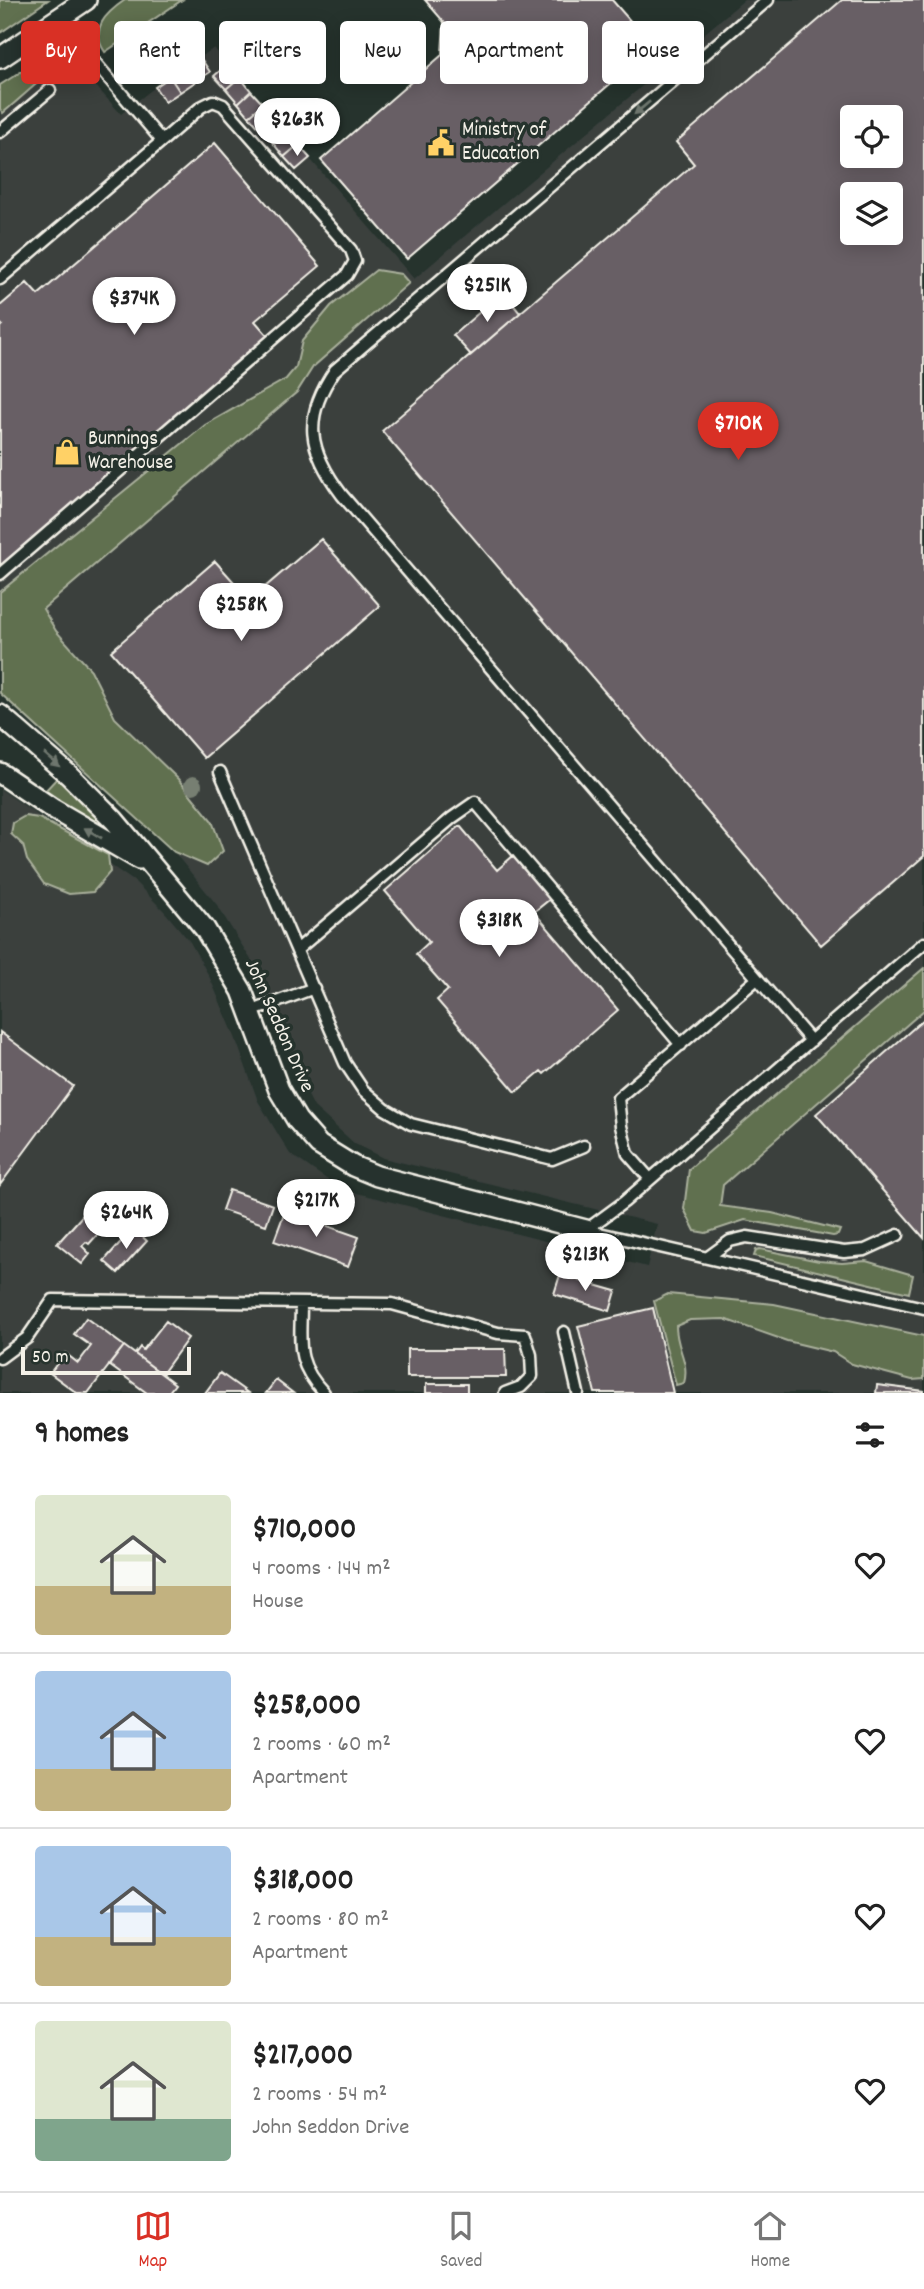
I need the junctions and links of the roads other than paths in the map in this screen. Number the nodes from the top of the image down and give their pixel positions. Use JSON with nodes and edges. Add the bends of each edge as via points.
{"nodes":[{"id":1,"x":86,"y":0,"type":"edge"},
{"id":2,"x":768,"y":0,"type":"edge"},
{"id":3,"x":58,"y":19,"type":"junction"},
{"id":4,"x":0,"y":58,"type":"edge"},
{"id":5,"x":50,"y":90,"type":"dead end"},
{"id":6,"x":0,"y":132,"type":"edge"},
{"id":7,"x":162,"y":141,"type":"junction"},
{"id":8,"x":0,"y":279,"type":"edge"},
{"id":9,"x":0,"y":574,"type":"edge"},
{"id":10,"x":0,"y":715,"type":"edge"},
{"id":11,"x":220,"y":772,"type":"dead end"},
{"id":12,"x":0,"y":774,"type":"edge"},
{"id":13,"x":152,"y":867,"type":"junction"},
{"id":14,"x":924,"y":943,"type":"edge"},
{"id":15,"x":298,"y":949,"type":"junction"},
{"id":16,"x":757,"y":979,"type":"junction"},
{"id":17,"x":314,"y":988,"type":"junction"},
{"id":18,"x":250,"y":1012,"type":"junction"},
{"id":19,"x":811,"y":1041,"type":"junction"},
{"id":20,"x":681,"y":1045,"type":"junction"},
{"id":21,"x":584,"y":1146,"type":"dead end"},
{"id":22,"x":650,"y":1179,"type":"junction"},
{"id":23,"x":586,"y":1230,"type":"junction"},
{"id":24,"x":898,"y":1235,"type":"dead end"},
{"id":25,"x":708,"y":1257,"type":"junction"},
{"id":26,"x":301,"y":1303,"type":"junction"},
{"id":27,"x":924,"y":1308,"type":"edge"},
{"id":28,"x":564,"y":1332,"type":"dead end"},
{"id":29,"x":0,"y":1358,"type":"edge"},
{"id":30,"x":324,"y":1393,"type":"edge"},
{"id":31,"x":505,"y":1393,"type":"edge"},
{"id":32,"x":578,"y":1393,"type":"edge"}],
"edges":[{"from":1,"to":3,"type":"street"},
{"from":2,"to":16,"type":"lane","one_way":true,"via":[[335,370],[314,410],[312,431],[326,475],[342,495]]},
{"from":3,"to":4,"type":"street"},
{"from":3,"to":7,"type":"lane"},
{"from":5,"to":6,"type":"lane"},
{"from":7,"to":8,"type":"lane"},
{"from":7,"to":9,"type":"lane","via":[[201,107],[213,101],[223,105],[351,250],[355,261],[347,275]]},
{"from":10,"to":13,"type":"street","name":"John Seddon Drive","one_way":true,"via":[[69,775]]},
{"from":11,"to":15,"type":"lane"},
{"from":13,"to":12,"type":"street","name":"John Seddon Drive","one_way":true},
{"from":13,"to":18,"type":"street","name":"John Seddon Drive","via":[[205,929]]},
{"from":14,"to":19,"type":"lane"},
{"from":15,"to":17,"type":"lane"},
{"from":15,"to":20,"type":"lane","via":[[475,802]]},
{"from":16,"to":19,"type":"lane"},
{"from":16,"to":20,"type":"lane"},
{"from":17,"to":18,"type":"lane"},
{"from":17,"to":21,"type":"lane","via":[[345,1063],[363,1090],[385,1109],[411,1124],[552,1159]]},
{"from":18,"to":23,"type":"street","name":"John Seddon Drive","via":[[279,1090],[320,1145],[377,1176]]},
{"from":19,"to":22,"type":"lane"},
{"from":20,"to":22,"type":"lane","via":[[618,1098],[628,1154]]},
{"from":22,"to":23,"type":"lane"},
{"from":23,"to":25,"type":"lane"},
{"from":24,"to":25,"type":"lane","via":[[865,1250],[844,1251],[747,1237],[730,1241]]},
{"from":25,"to":27,"type":"lane"},
{"from":26,"to":29,"type":"lane","via":[[53,1300],[27,1338]]},
{"from":26,"to":30,"type":"lane","via":[[302,1360],[309,1378]]},
{"from":26,"to":31,"type":"lane","via":[[392,1304],[498,1334],[525,1335],[532,1376]]},
{"from":28,"to":32,"type":"lane"}]}
